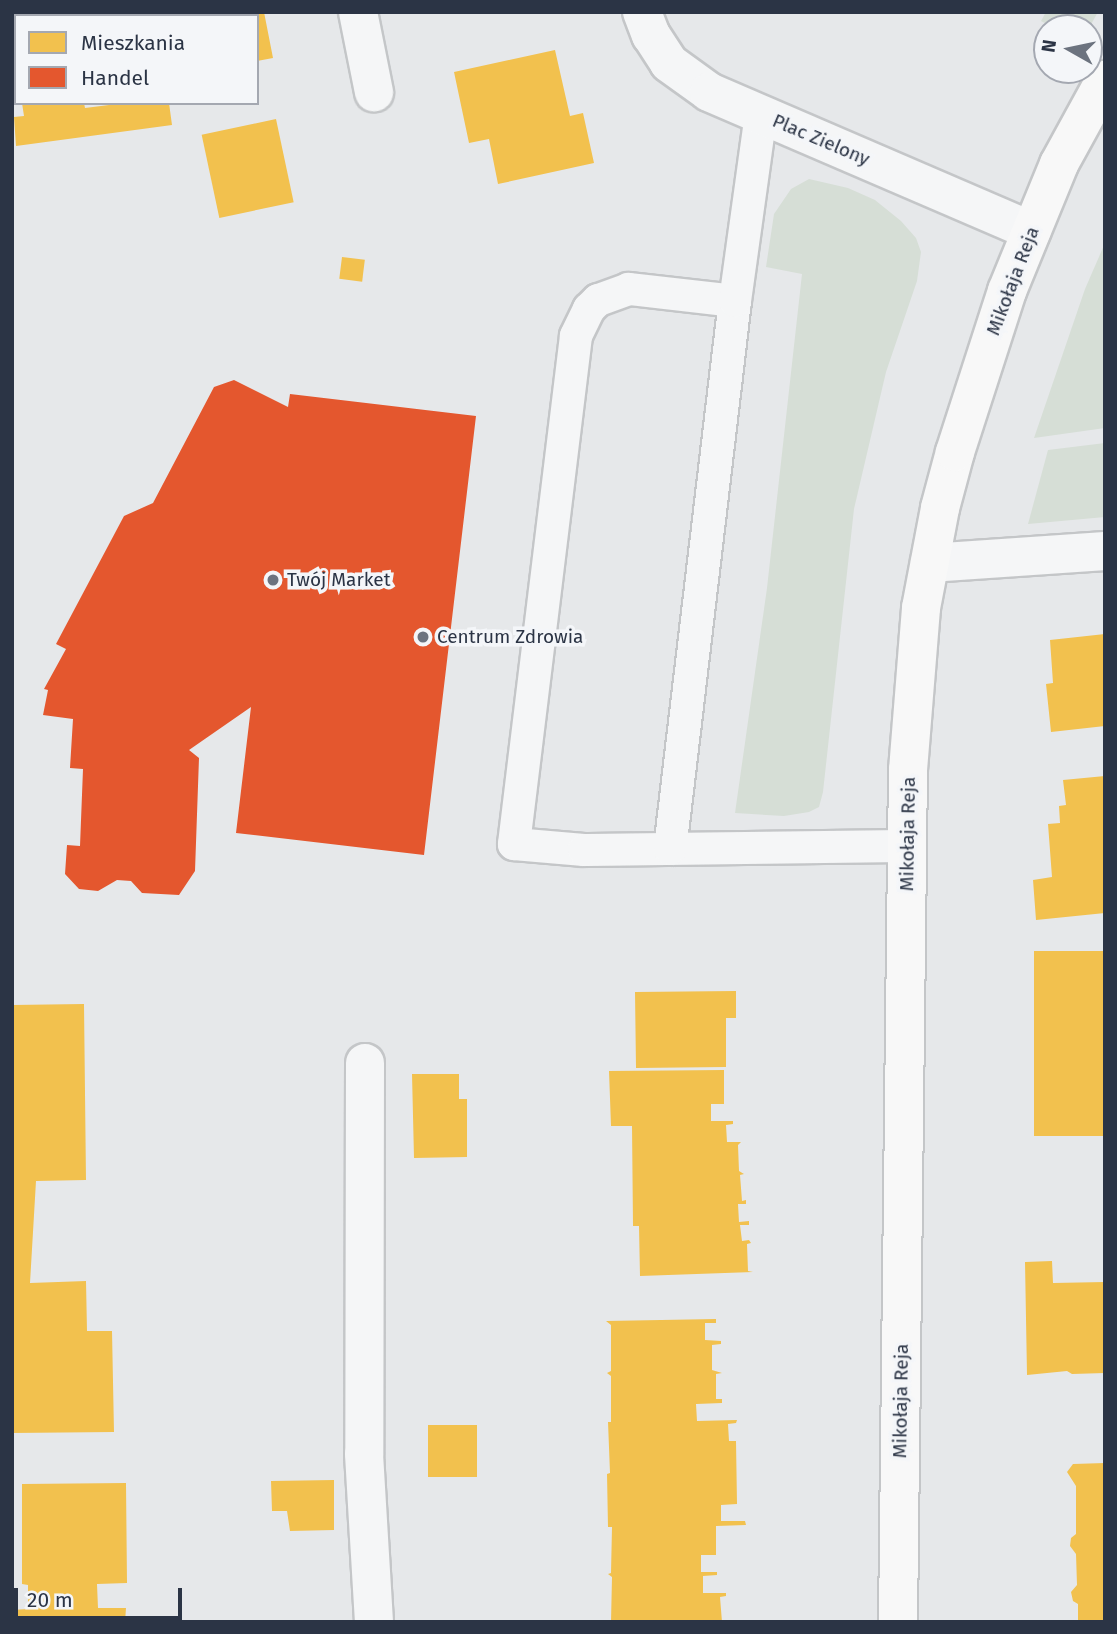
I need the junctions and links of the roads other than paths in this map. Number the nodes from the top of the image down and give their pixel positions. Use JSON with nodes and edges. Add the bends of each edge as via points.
{"nodes":[{"id":1,"x":358,"y":12,"type":"edge"},
{"id":2,"x":642,"y":12,"type":"edge"},
{"id":3,"x":1105,"y":80,"type":"edge"},
{"id":4,"x":374,"y":92,"type":"dead end"},
{"id":5,"x":761,"y":114,"type":"junction"},
{"id":6,"x":1031,"y":231,"type":"junction"},
{"id":7,"x":735,"y":301,"type":"junction"},
{"id":8,"x":1105,"y":551,"type":"edge"},
{"id":9,"x":929,"y":563,"type":"junction"},
{"id":10,"x":907,"y":846,"type":"junction"},
{"id":11,"x":670,"y":849,"type":"junction"},
{"id":12,"x":365,"y":1063,"type":"dead end"},
{"id":13,"x":374,"y":1622,"type":"edge"},
{"id":14,"x":898,"y":1622,"type":"edge"}],
"edges":[{"from":1,"to":4,"type":"street"},
{"from":2,"to":5,"type":"street","name":"Plac Zielony","via":[[669,63],[709,92]]},
{"from":3,"to":6,"type":"street","name":"Mikołaja Reja","via":[[1059,164]]},
{"from":5,"to":6,"type":"street","name":"Plac Zielony"},
{"from":5,"to":7,"type":"lane"},
{"from":6,"to":9,"type":"street","name":"Mikołaja Reja","via":[[955,452]]},
{"from":7,"to":11,"type":"lane"},
{"from":7,"to":11,"type":"lane","via":[[629,289],[598,300],[576,336],[514,844],[584,850]]},
{"from":8,"to":9,"type":"street"},
{"from":9,"to":10,"type":"street","name":"Mikołaja Reja","via":[[914,687]]},
{"from":10,"to":11,"type":"lane"},
{"from":10,"to":14,"type":"street","name":"Mikołaja Reja"},
{"from":12,"to":13,"type":"street","via":[[364,1454]]}]}
